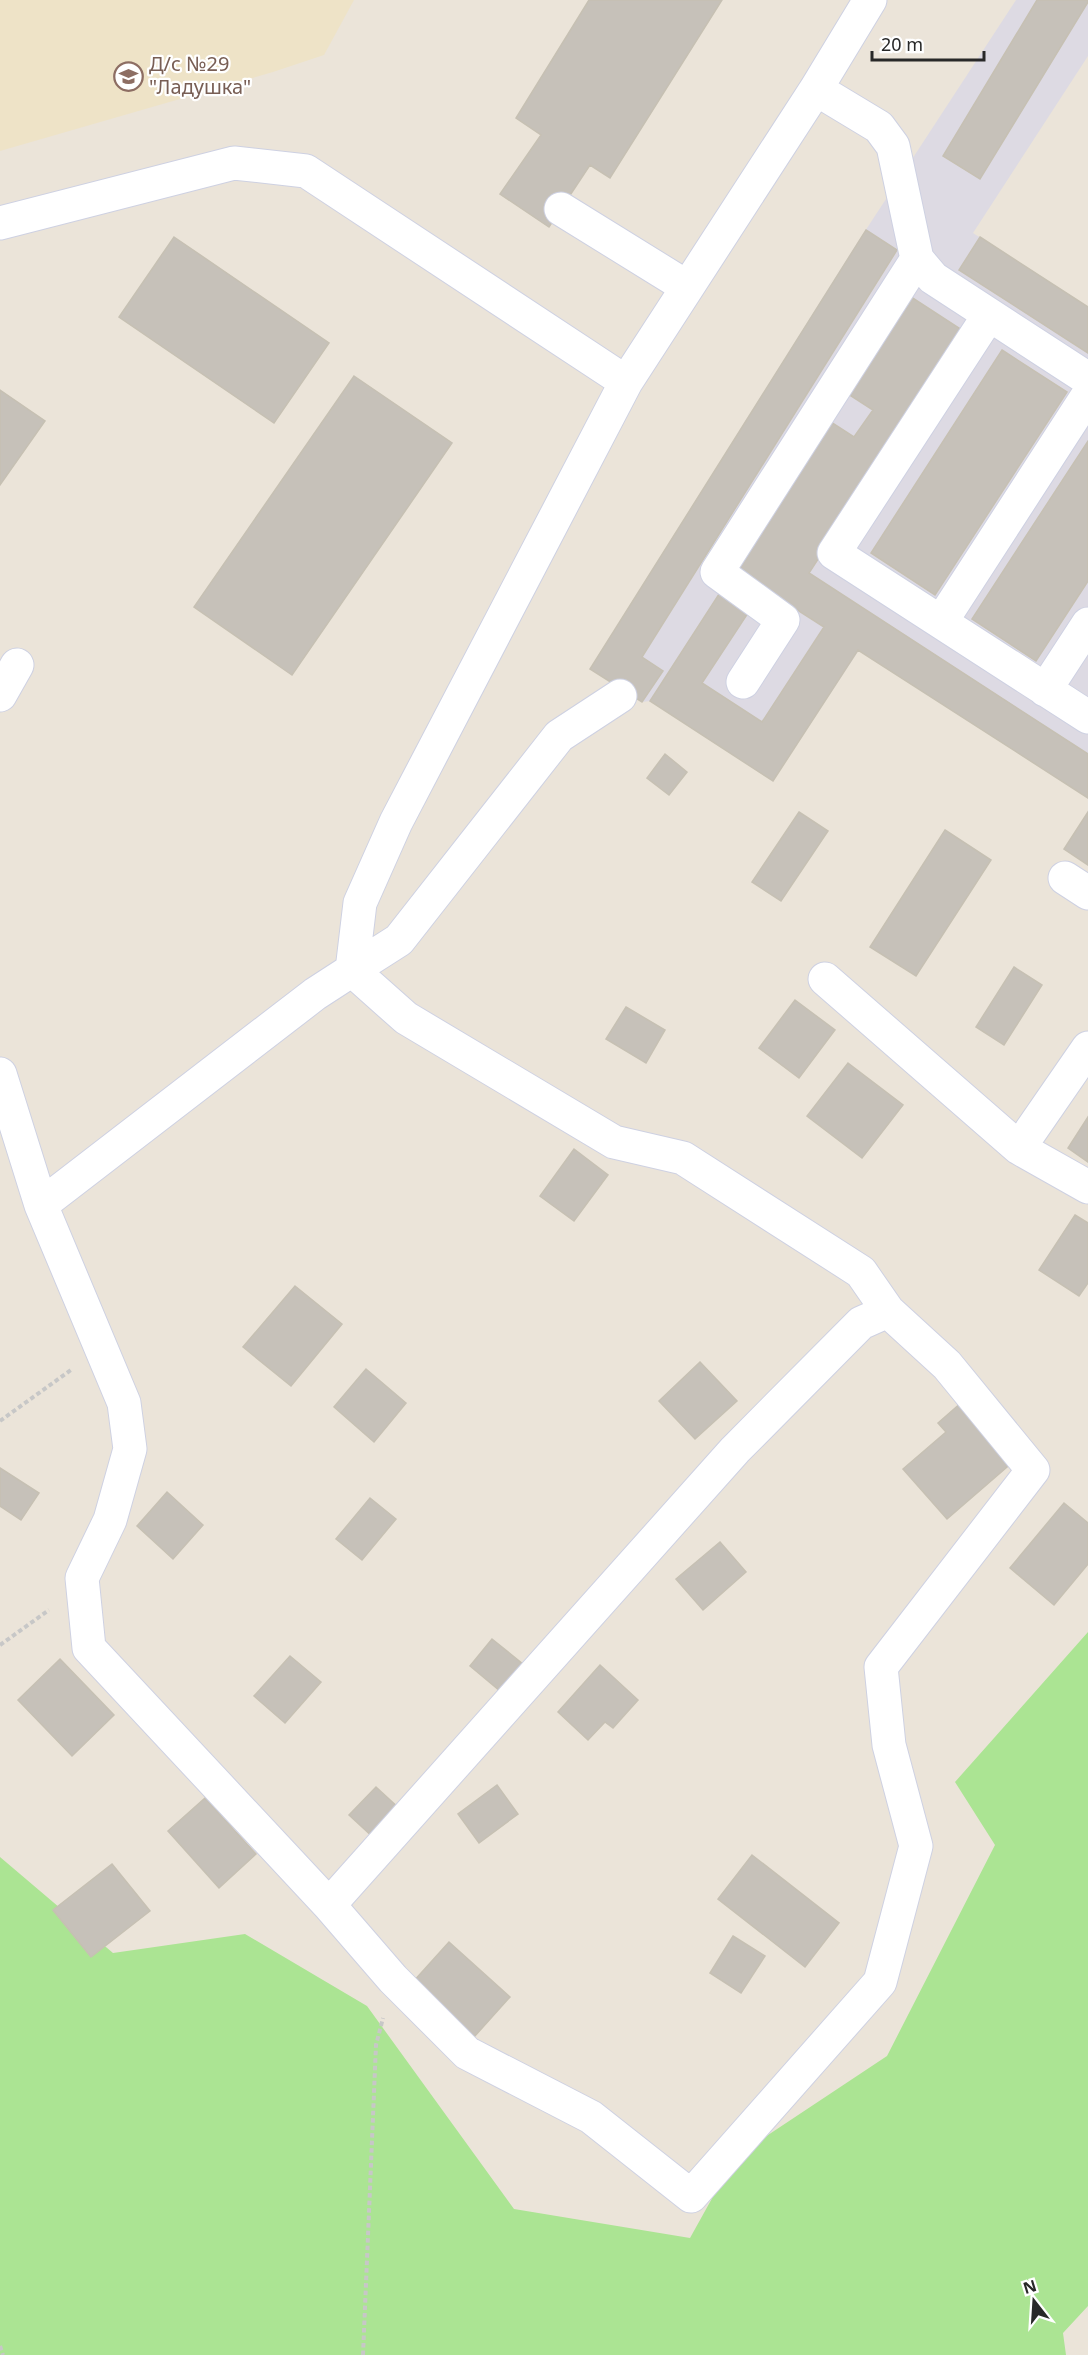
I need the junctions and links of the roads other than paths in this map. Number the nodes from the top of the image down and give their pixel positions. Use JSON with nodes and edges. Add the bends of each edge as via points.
{"nodes":[{"id":1,"x":870,"y":0,"type":"edge"},
{"id":2,"x":816,"y":89,"type":"junction"},
{"id":3,"x":561,"y":209,"type":"dead end"},
{"id":4,"x":0,"y":223,"type":"edge"},
{"id":5,"x":917,"y":259,"type":"junction"},
{"id":6,"x":687,"y":287,"type":"junction"},
{"id":7,"x":989,"y":315,"type":"junction"},
{"id":8,"x":1088,"y":379,"type":"edge"},
{"id":9,"x":626,"y":382,"type":"junction"},
{"id":10,"x":1088,"y":395,"type":"edge"},
{"id":11,"x":941,"y":622,"type":"junction"},
{"id":12,"x":1088,"y":624,"type":"edge"},
{"id":13,"x":17,"y":665,"type":"dead end"},
{"id":14,"x":743,"y":682,"type":"dead end"},
{"id":15,"x":1045,"y":690,"type":"junction"},
{"id":16,"x":0,"y":695,"type":"edge"},
{"id":17,"x":620,"y":696,"type":"dead end"},
{"id":18,"x":1088,"y":717,"type":"edge"},
{"id":19,"x":352,"y":970,"type":"junction"},
{"id":20,"x":825,"y":979,"type":"dead end"},
{"id":21,"x":1088,"y":1048,"type":"edge"},
{"id":22,"x":0,"y":1074,"type":"edge"},
{"id":23,"x":1019,"y":1148,"type":"junction"},
{"id":24,"x":1088,"y":1187,"type":"edge"},
{"id":25,"x":41,"y":1205,"type":"junction"},
{"id":26,"x":888,"y":1311,"type":"junction"},
{"id":27,"x":329,"y":1905,"type":"junction"}],
"edges":[{"from":1,"to":2,"type":"street"},
{"from":2,"to":5,"type":"street","via":[[879,127],[893,146]]},
{"from":2,"to":6,"type":"street"},
{"from":3,"to":6,"type":"street"},
{"from":4,"to":9,"type":"street","via":[[234,163],[306,171]]},
{"from":5,"to":7,"type":"street","via":[[933,278]]},
{"from":5,"to":14,"type":"street","via":[[717,572],[783,620]]},
{"from":6,"to":9,"type":"street"},
{"from":7,"to":8,"type":"street"},
{"from":7,"to":11,"type":"street","via":[[834,553]]},
{"from":9,"to":19,"type":"street","via":[[396,822],[360,903]]},
{"from":10,"to":11,"type":"street"},
{"from":11,"to":15,"type":"street"},
{"from":12,"to":15,"type":"street"},
{"from":13,"to":16,"type":"street"},
{"from":15,"to":18,"type":"street"},
{"from":17,"to":19,"type":"street","via":[[559,736],[399,940]]},
{"from":19,"to":25,"type":"street","via":[[315,994]]},
{"from":19,"to":26,"type":"street","via":[[406,1018],[614,1142],[683,1158],[861,1272]]},
{"from":20,"to":23,"type":"street"},
{"from":21,"to":23,"type":"street"},
{"from":22,"to":25,"type":"street"},
{"from":23,"to":24,"type":"street"},
{"from":25,"to":27,"type":"street","via":[[124,1403],[130,1449],[110,1520],[82,1578],[89,1648]]},
{"from":26,"to":27,"type":"street","via":[[861,1323],[735,1450]]},
{"from":26,"to":27,"type":"street","via":[[947,1365],[1033,1470],[881,1667],[889,1746],[916,1846],[880,1982],[691,2196],[591,2117],[467,2053],[393,1979]]}]}
